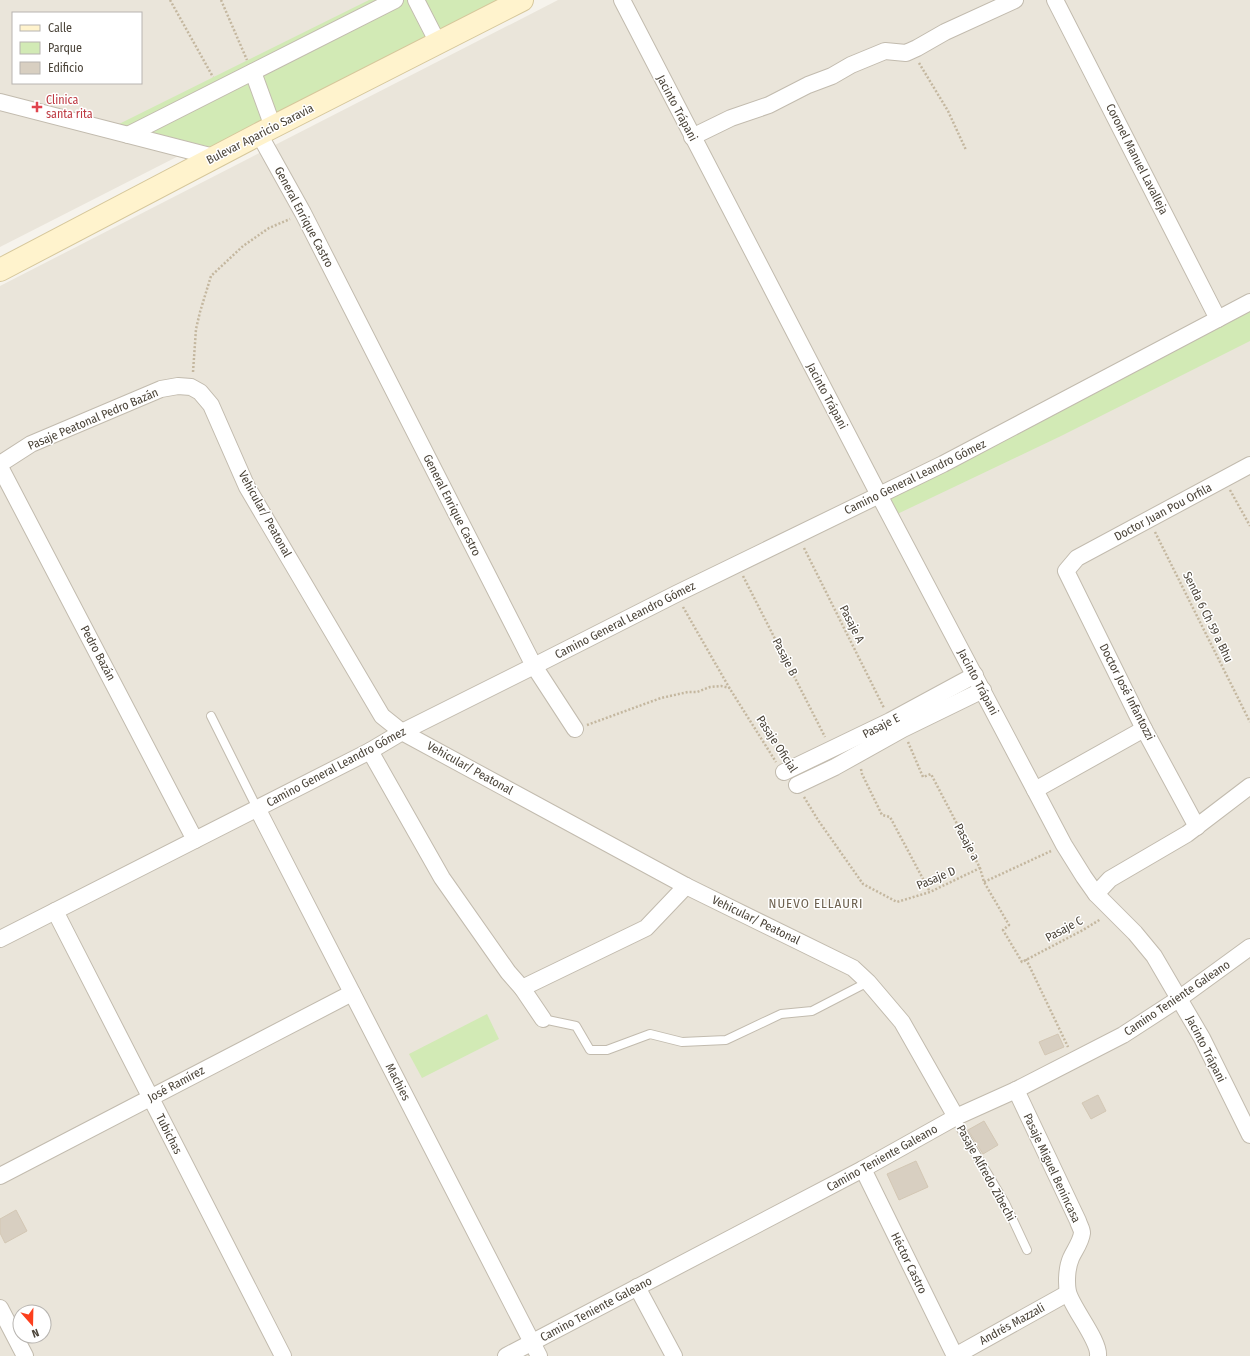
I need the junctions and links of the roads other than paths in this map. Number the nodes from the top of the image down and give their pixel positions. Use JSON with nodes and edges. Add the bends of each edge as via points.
{"nodes":[{"id":1,"x":395,"y":0,"type":"edge"},
{"id":2,"x":416,"y":0,"type":"edge"},
{"id":3,"x":522,"y":0,"type":"edge"},
{"id":4,"x":622,"y":0,"type":"edge"},
{"id":5,"x":1015,"y":0,"type":"edge"},
{"id":6,"x":1055,"y":0,"type":"edge"},
{"id":7,"x":438,"y":43,"type":"junction"},
{"id":8,"x":253,"y":72,"type":"junction"},
{"id":9,"x":0,"y":102,"type":"edge"},
{"id":10,"x":266,"y":130,"type":"junction"},
{"id":11,"x":128,"y":135,"type":"junction"},
{"id":12,"x":692,"y":137,"type":"junction"},
{"id":13,"x":214,"y":157,"type":"junction"},
{"id":14,"x":0,"y":270,"type":"edge"},
{"id":15,"x":1250,"y":302,"type":"edge"},
{"id":16,"x":1218,"y":319,"type":"junction"},
{"id":17,"x":191,"y":387,"type":"joint"},
{"id":18,"x":0,"y":466,"type":"edge"},
{"id":19,"x":1250,"y":466,"type":"edge"},
{"id":20,"x":879,"y":495,"type":"junction"},
{"id":21,"x":1077,"y":558,"type":"joint"},
{"id":22,"x":534,"y":666,"type":"junction"},
{"id":23,"x":975,"y":675,"type":"junction"},
{"id":24,"x":983,"y":690,"type":"junction"},
{"id":25,"x":211,"y":716,"type":"dead end"},
{"id":26,"x":897,"y":725,"type":"junction"},
{"id":27,"x":575,"y":729,"type":"road end"},
{"id":28,"x":1144,"y":729,"type":"junction"},
{"id":29,"x":402,"y":732,"type":"junction"},
{"id":30,"x":832,"y":750,"type":"junction"},
{"id":31,"x":370,"y":751,"type":"junction"},
{"id":32,"x":836,"y":767,"type":"junction"},
{"id":33,"x":784,"y":772,"type":"road end"},
{"id":34,"x":797,"y":785,"type":"road end"},
{"id":35,"x":1250,"y":786,"type":"edge"},
{"id":36,"x":1035,"y":790,"type":"junction"},
{"id":37,"x":258,"y":808,"type":"junction"},
{"id":38,"x":1197,"y":828,"type":"junction"},
{"id":39,"x":195,"y":840,"type":"junction"},
{"id":40,"x":686,"y":886,"type":"junction"},
{"id":41,"x":1096,"y":894,"type":"junction"},
{"id":42,"x":55,"y":911,"type":"junction"},
{"id":43,"x":0,"y":939,"type":"edge"},
{"id":44,"x":1250,"y":947,"type":"edge"},
{"id":45,"x":868,"y":982,"type":"junction"},
{"id":46,"x":522,"y":988,"type":"junction"},
{"id":47,"x":352,"y":992,"type":"junction"},
{"id":48,"x":1180,"y":998,"type":"junction"},
{"id":49,"x":543,"y":1019,"type":"joint"},
{"id":50,"x":1016,"y":1090,"type":"junction"},
{"id":51,"x":151,"y":1098,"type":"junction"},
{"id":52,"x":956,"y":1117,"type":"junction"},
{"id":53,"x":1250,"y":1135,"type":"edge"},
{"id":54,"x":863,"y":1170,"type":"junction"},
{"id":55,"x":0,"y":1176,"type":"edge"},
{"id":56,"x":1026,"y":1250,"type":"dead end"},
{"id":57,"x":637,"y":1287,"type":"junction"},
{"id":58,"x":1068,"y":1292,"type":"junction"},
{"id":59,"x":0,"y":1308,"type":"edge"},
{"id":60,"x":536,"y":1349,"type":"edge"},
{"id":61,"x":25,"y":1356,"type":"edge"},
{"id":62,"x":283,"y":1356,"type":"edge"},
{"id":63,"x":506,"y":1356,"type":"edge"},
{"id":64,"x":674,"y":1356,"type":"edge"},
{"id":65,"x":955,"y":1356,"type":"edge"},
{"id":66,"x":1098,"y":1356,"type":"edge"}],
"edges":[{"from":1,"to":8,"type":"street"},
{"from":2,"to":7,"type":"street"},
{"from":3,"to":7,"type":"street","name":"Bulevar Aparicio Saravia"},
{"from":4,"to":12,"type":"street","name":"Jacinto Trápani"},
{"from":5,"to":12,"type":"street","via":[[906,53],[885,51],[769,105],[731,118]]},
{"from":6,"to":16,"type":"street","name":"Coronel Manuel Lavalleja"},
{"from":7,"to":10,"type":"street","name":"Bulevar Aparicio Saravia"},
{"from":8,"to":10,"type":"street","name":"General Enrique Castro"},
{"from":8,"to":11,"type":"street"},
{"from":9,"to":11,"type":"street"},
{"from":10,"to":13,"type":"street","name":"Bulevar Aparicio Saravia"},
{"from":10,"to":22,"type":"street","name":"General Enrique Castro","via":[[303,213]]},
{"from":11,"to":13,"type":"street"},
{"from":12,"to":20,"type":"street","name":"Jacinto Trápani"},
{"from":13,"to":14,"type":"street","name":"Bulevar Aparicio Saravia"},
{"from":15,"to":16,"type":"street","name":"Camino General Leandro Gómez"},
{"from":16,"to":20,"type":"street","name":"Camino General Leandro Gómez"},
{"from":17,"to":18,"type":"street","name":"Pasaje Peatonal Pedro Bazán","via":[[178,386],[145,395],[31,444]]},
{"from":17,"to":29,"type":"street","name":"Vehicular/ Peatonal","via":[[200,392],[211,405],[247,487],[382,716]]},
{"from":18,"to":39,"type":"street","name":"Pedro Bazán"},
{"from":19,"to":21,"type":"street","name":"Doctor Juan Pou Orfila"},
{"from":20,"to":22,"type":"street","name":"Camino General Leandro Gómez"},
{"from":20,"to":23,"type":"street","name":"Jacinto Trápani"},
{"from":21,"to":28,"type":"street","name":"Doctor José Infantozzi","via":[[1066,571]]},
{"from":22,"to":27,"type":"street","name":"General Enrique Castro"},
{"from":22,"to":29,"type":"street","name":"Camino General Leandro Gómez"},
{"from":23,"to":24,"type":"street","name":"Jacinto Trápani"},
{"from":23,"to":26,"type":"street","name":"Pasaje E"},
{"from":24,"to":26,"type":"street","name":"Pasaje E"},
{"from":24,"to":36,"type":"street","name":"Jacinto Trápani"},
{"from":25,"to":37,"type":"lane"},
{"from":26,"to":30,"type":"street","name":"Pasaje E"},
{"from":26,"to":32,"type":"street","name":"Pasaje E"},
{"from":28,"to":36,"type":"street"},
{"from":28,"to":38,"type":"street","name":"Doctor José Infantozzi"},
{"from":29,"to":31,"type":"street","name":"Camino General Leandro Gómez"},
{"from":29,"to":40,"type":"street","name":"Vehicular/ Peatonal"},
{"from":30,"to":32,"type":"street"},
{"from":30,"to":33,"type":"street","name":"Pasaje E"},
{"from":31,"to":37,"type":"street","name":"Camino General Leandro Gómez"},
{"from":31,"to":46,"type":"street","via":[[442,878]]},
{"from":32,"to":34,"type":"street","name":"Pasaje E"},
{"from":35,"to":38,"type":"street"},
{"from":36,"to":41,"type":"street","name":"Jacinto Trápani","via":[[1064,845]]},
{"from":37,"to":39,"type":"street","name":"Camino General Leandro Gómez"},
{"from":37,"to":47,"type":"street","name":"Machies"},
{"from":38,"to":41,"type":"street","via":[[1110,879]]},
{"from":39,"to":42,"type":"street","name":"Camino General Leandro Gómez"},
{"from":40,"to":45,"type":"street","name":"Vehicular/ Peatonal","via":[[852,968]]},
{"from":40,"to":46,"type":"street","via":[[646,928]]},
{"from":41,"to":48,"type":"street","name":"Jacinto Trápani","via":[[1135,932],[1154,956]]},
{"from":42,"to":43,"type":"street","name":"Camino General Leandro Gómez"},
{"from":42,"to":51,"type":"street","name":"Tubichas"},
{"from":44,"to":48,"type":"street","name":"Camino Teniente Galeano"},
{"from":45,"to":49,"type":"lane","via":[[812,1011],[781,1014],[726,1040],[682,1042],[650,1034],[607,1050],[590,1050],[576,1026]]},
{"from":45,"to":52,"type":"street","name":"Vehicular/ Peatonal","via":[[902,1022]]},
{"from":46,"to":49,"type":"street"},
{"from":47,"to":51,"type":"street","name":"José Ramírez"},
{"from":47,"to":60,"type":"street","name":"Machies"},
{"from":48,"to":50,"type":"street","name":"Camino Teniente Galeano","via":[[1123,1035]]},
{"from":48,"to":53,"type":"street","name":"Jacinto Trápani"},
{"from":50,"to":52,"type":"street","name":"Camino Teniente Galeano"},
{"from":50,"to":58,"type":"street","name":"Pasaje Miguel Benincasa","via":[[1082,1232],[1069,1264]]},
{"from":51,"to":55,"type":"street","name":"José Ramírez"},
{"from":51,"to":62,"type":"street","name":"Tubichas"},
{"from":52,"to":54,"type":"street","name":"Camino Teniente Galeano"},
{"from":52,"to":56,"type":"lane","name":"Pasaje Alfredo Zibechi","via":[[1005,1203]]},
{"from":54,"to":57,"type":"street","name":"Camino Teniente Galeano"},
{"from":54,"to":65,"type":"street","name":"Héctor Castro"},
{"from":57,"to":60,"type":"street","name":"Camino Teniente Galeano"},
{"from":57,"to":64,"type":"street"},
{"from":58,"to":65,"type":"street","name":"Andrés Mazzali"},
{"from":58,"to":66,"type":"street"},
{"from":59,"to":61,"type":"street"},
{"from":60,"to":63,"type":"street","name":"Camino Teniente Galeano"}]}
